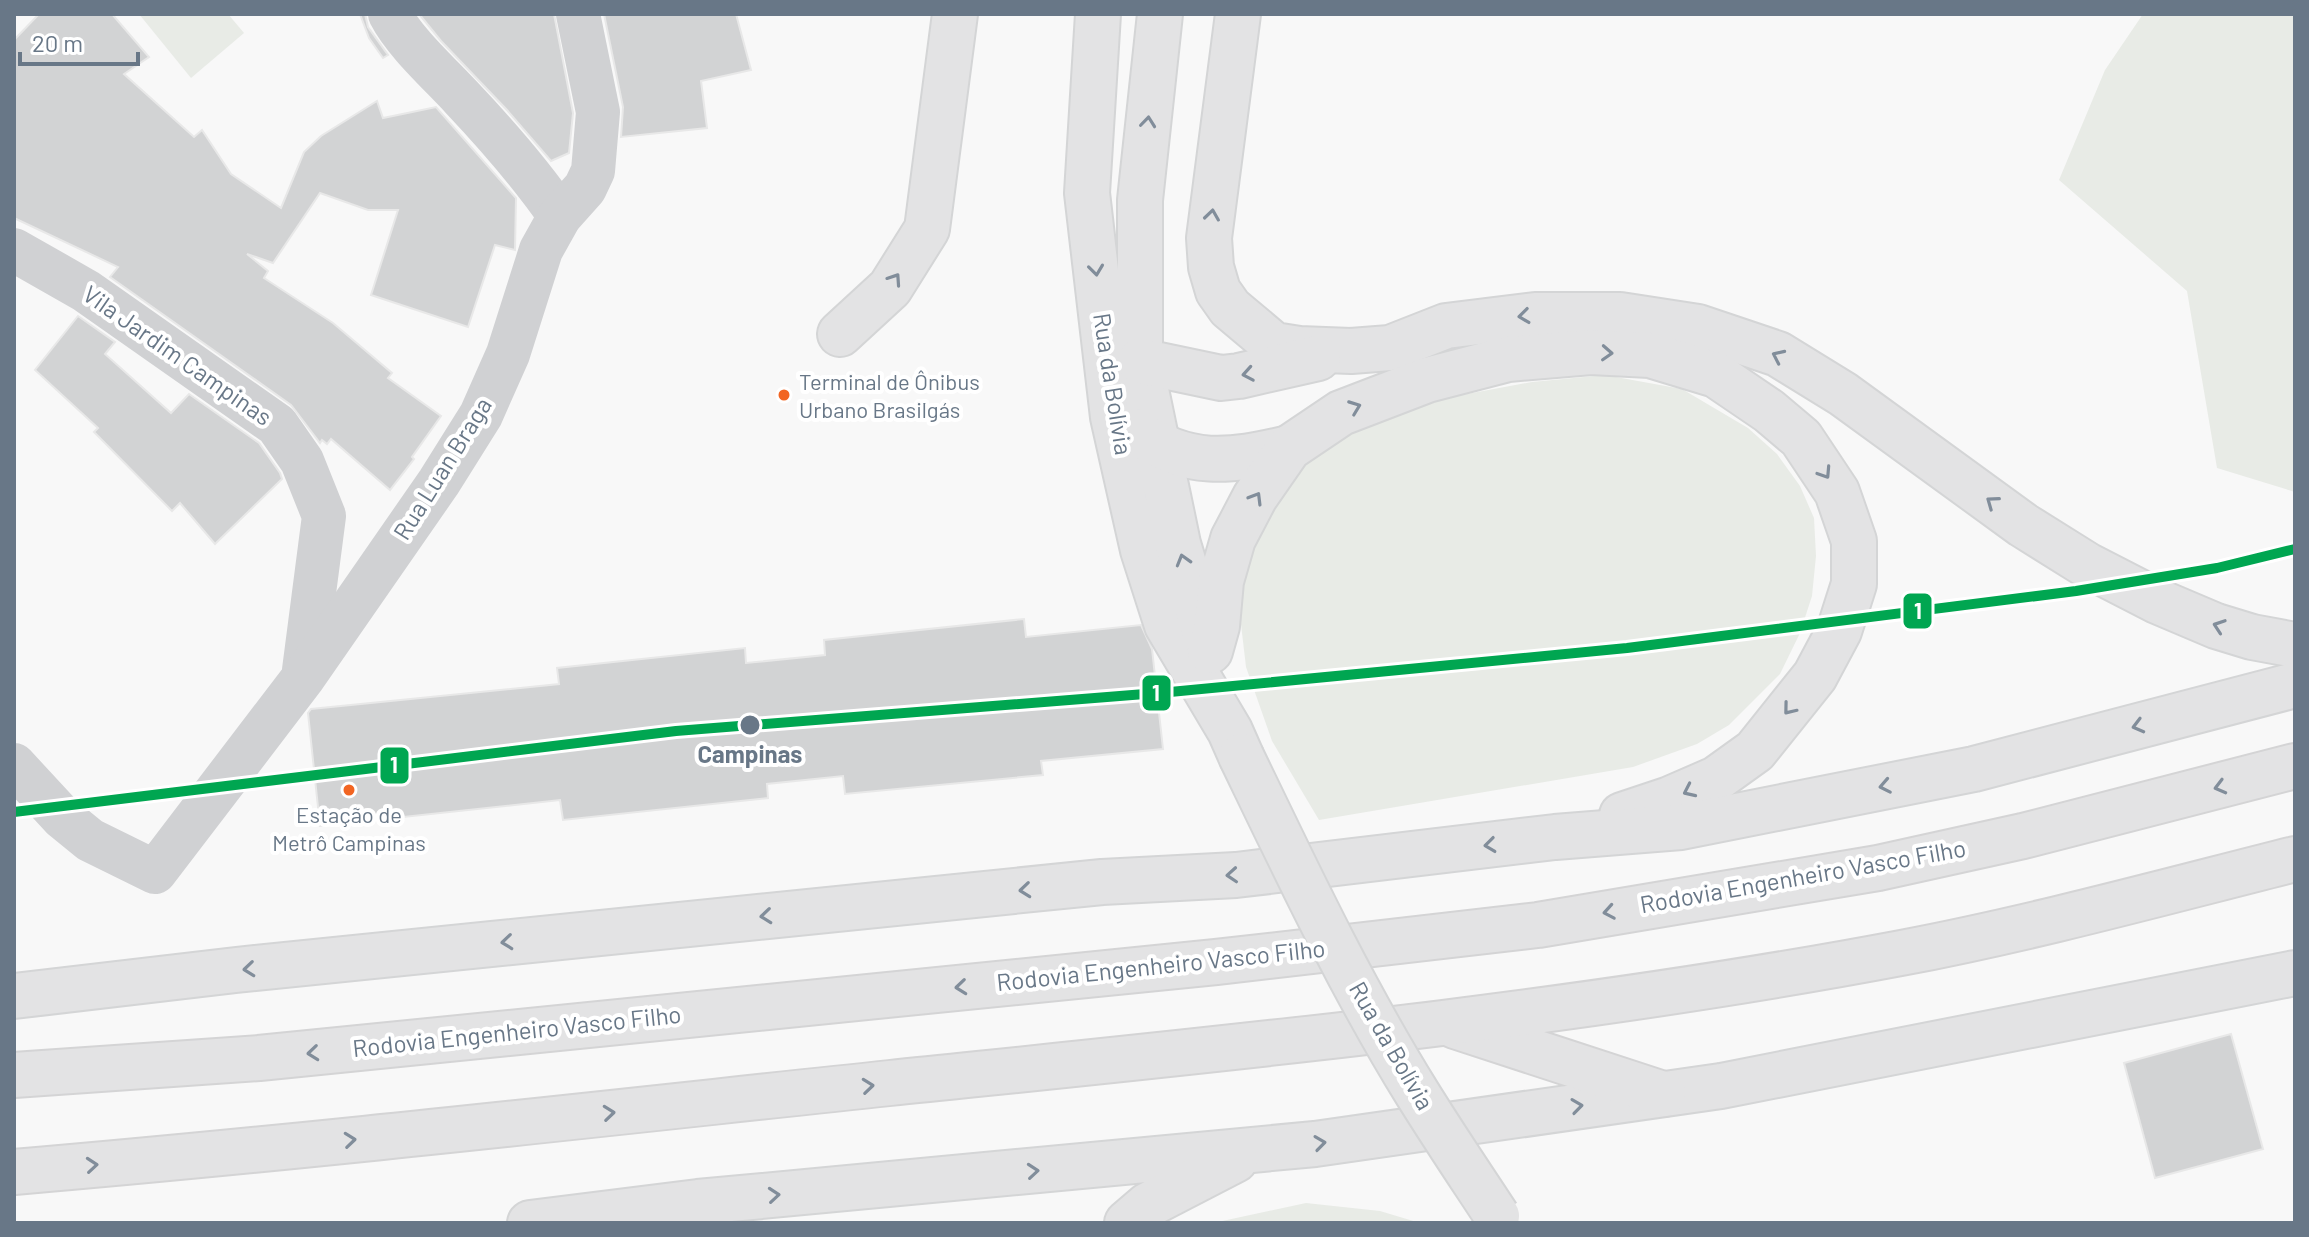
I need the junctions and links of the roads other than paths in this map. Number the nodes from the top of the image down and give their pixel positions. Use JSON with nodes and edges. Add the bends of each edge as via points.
{"nodes":[{"id":1,"x":390,"y":14,"type":"edge"},
{"id":2,"x":578,"y":14,"type":"edge"},
{"id":3,"x":955,"y":14,"type":"edge"},
{"id":4,"x":1098,"y":14,"type":"edge"},
{"id":5,"x":1160,"y":14,"type":"edge"},
{"id":6,"x":1238,"y":14,"type":"edge"},
{"id":7,"x":560,"y":216,"type":"junction"},
{"id":8,"x":14,"y":250,"type":"edge"},
{"id":9,"x":840,"y":334,"type":"dead end"},
{"id":10,"x":1351,"y":351,"type":"junction"},
{"id":11,"x":1140,"y":361,"type":"junction"},
{"id":12,"x":1113,"y":417,"type":"junction"},
{"id":13,"x":1156,"y":446,"type":"junction"},
{"id":14,"x":1289,"y":448,"type":"junction"},
{"id":15,"x":2295,"y":645,"type":"edge"},
{"id":16,"x":1210,"y":651,"type":"junction"},
{"id":17,"x":303,"y":678,"type":"junction"},
{"id":18,"x":2295,"y":685,"type":"edge"},
{"id":19,"x":1236,"y":744,"type":"junction"},
{"id":20,"x":14,"y":765,"type":"edge"},
{"id":21,"x":2295,"y":766,"type":"edge"},
{"id":22,"x":1555,"y":837,"type":"junction"},
{"id":23,"x":2295,"y":859,"type":"edge"},
{"id":24,"x":2295,"y":973,"type":"edge"},
{"id":25,"x":14,"y":996,"type":"edge"},
{"id":26,"x":1441,"y":1022,"type":"junction"},
{"id":27,"x":14,"y":1075,"type":"edge"},
{"id":28,"x":1663,"y":1094,"type":"junction"},
{"id":29,"x":1254,"y":1151,"type":"junction"},
{"id":30,"x":14,"y":1172,"type":"edge"},
{"id":31,"x":712,"y":1212,"type":"edge"},
{"id":32,"x":1500,"y":1220,"type":"edge"},
{"id":33,"x":530,"y":1223,"type":"edge"},
{"id":34,"x":1127,"y":1223,"type":"edge"}],
"edges":[{"from":1,"to":7,"type":"street","via":[[536,181]]},
{"from":2,"to":7,"type":"street","name":"Rua Luan Braga","via":[[598,112],[593,171]]},
{"from":9,"to":3,"type":"main road","one_way":true,"via":[[890,288],[927,229]]},
{"from":4,"to":12,"type":"main road","name":"Rua da Bolívia","one_way":true,"via":[[1087,193]]},
{"from":11,"to":5,"type":"main road","name":"Rua da Bolívia","one_way":true,"via":[[1140,200]]},
{"from":10,"to":6,"type":"main road","one_way":true,"via":[[1274,345],[1218,291],[1209,238]]},
{"from":7,"to":17,"type":"street","name":"Rua Luan Braga","via":[[541,250],[508,354],[481,415]]},
{"from":8,"to":17,"type":"street","name":"Vila Jardim Campinas","via":[[86,291],[277,425],[302,461],[324,516]]},
{"from":10,"to":11,"type":"main road","one_way":true,"via":[[1221,378]]},
{"from":15,"to":10,"type":"main road","one_way":true,"via":[[2216,626],[2087,565],[1778,354],[1698,327],[1620,315],[1535,315],[1446,326],[1390,348]]},
{"from":11,"to":13,"type":"main road","name":"Rua da Bolívia"},
{"from":12,"to":13,"type":"main road"},
{"from":12,"to":19,"type":"main road","name":"Rua da Bolívia","via":[[1143,550],[1167,625]]},
{"from":13,"to":14,"type":"main road","via":[[1206,460]]},
{"from":16,"to":13,"type":"main road","name":"Rua da Bolívia","one_way":true},
{"from":16,"to":14,"type":"main road","one_way":true,"via":[[1233,539]]},
{"from":14,"to":22,"type":"main road","one_way":true,"via":[[1341,413],[1427,380],[1508,359],[1591,352],[1650,355],[1716,375],[1801,438],[1837,492],[1854,541],[1854,584],[1839,631],[1815,676],[1755,751],[1716,779]]},
{"from":16,"to":19,"type":"main road","name":"Rua da Bolívia"},
{"from":17,"to":20,"type":"street","name":"Rua Luan Braga","via":[[155,872],[90,840]]},
{"from":18,"to":22,"type":"main road","one_way":true,"via":[[1974,769],[1681,827]]},
{"from":19,"to":32,"type":"main road","name":"Rua da Bolívia","bridge":true,"via":[[1368,1007]]},
{"from":21,"to":27,"type":"main road","name":"Rodovia Engenheiro Vasco Filho","one_way":true,"via":[[1878,868],[1538,925],[259,1058]]},
{"from":22,"to":25,"type":"main road","one_way":true,"via":[[1236,875],[1102,882]]},
{"from":23,"to":26,"type":"main road","via":[[1903,952],[1619,1000]]},
{"from":24,"to":28,"type":"main road"},
{"from":26,"to":28,"type":"main road"},
{"from":30,"to":26,"type":"main road","one_way":true},
{"from":29,"to":28,"type":"main road","one_way":true},
{"from":31,"to":29,"type":"main road","one_way":true},
{"from":29,"to":34,"type":"main road","via":[[1148,1205]]},
{"from":31,"to":33,"type":"main road"}]}
